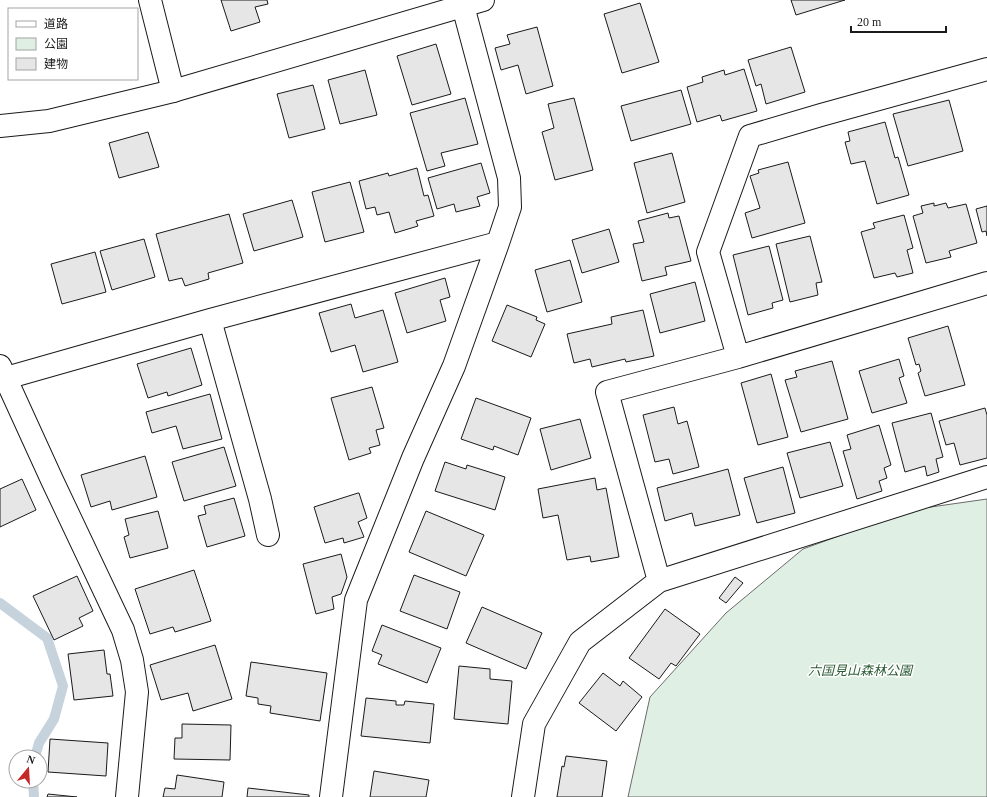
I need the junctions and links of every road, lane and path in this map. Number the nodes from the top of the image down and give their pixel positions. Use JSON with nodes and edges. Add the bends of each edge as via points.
{"nodes":[{"id":1,"x":150,"y":0,"type":"edge"},
{"id":2,"x":473,"y":3,"type":"edge"},
{"id":3,"x":987,"y":69,"type":"edge"},
{"id":4,"x":173,"y":91,"type":"junction"},
{"id":5,"x":0,"y":126,"type":"edge"},
{"id":6,"x":498,"y":243,"type":"junction"},
{"id":7,"x":987,"y":283,"type":"edge"},
{"id":8,"x":210,"y":320,"type":"junction"},
{"id":9,"x":738,"y":357,"type":"junction"},
{"id":10,"x":3,"y":372,"type":"edge"},
{"id":11,"x":987,"y":478,"type":"edge"},
{"id":12,"x":268,"y":535,"type":"dead end"},
{"id":13,"x":660,"y":581,"type":"junction"},
{"id":14,"x":127,"y":797,"type":"edge"},
{"id":15,"x":331,"y":797,"type":"edge"},
{"id":16,"x":523,"y":797,"type":"edge"}],
"edges":[{"from":1,"to":4,"type":"street"},
{"from":2,"to":4,"type":"street"},
{"from":2,"to":6,"type":"street","via":[[508,178],[510,207]]},
{"from":3,"to":9,"type":"street","via":[[750,136],[708,252]]},
{"from":4,"to":5,"type":"street","via":[[49,122]]},
{"from":6,"to":8,"type":"street"},
{"from":6,"to":15,"type":"street","via":[[454,366],[356,600]]},
{"from":7,"to":9,"type":"street"},
{"from":8,"to":10,"type":"street"},
{"from":8,"to":12,"type":"street"},
{"from":9,"to":13,"type":"street","via":[[607,392]]},
{"from":10,"to":14,"type":"street","via":[[123,630],[132,660],[137,692]]},
{"from":11,"to":13,"type":"street"},
{"from":13,"to":16,"type":"street","via":[[580,642],[534,724]]}]}
